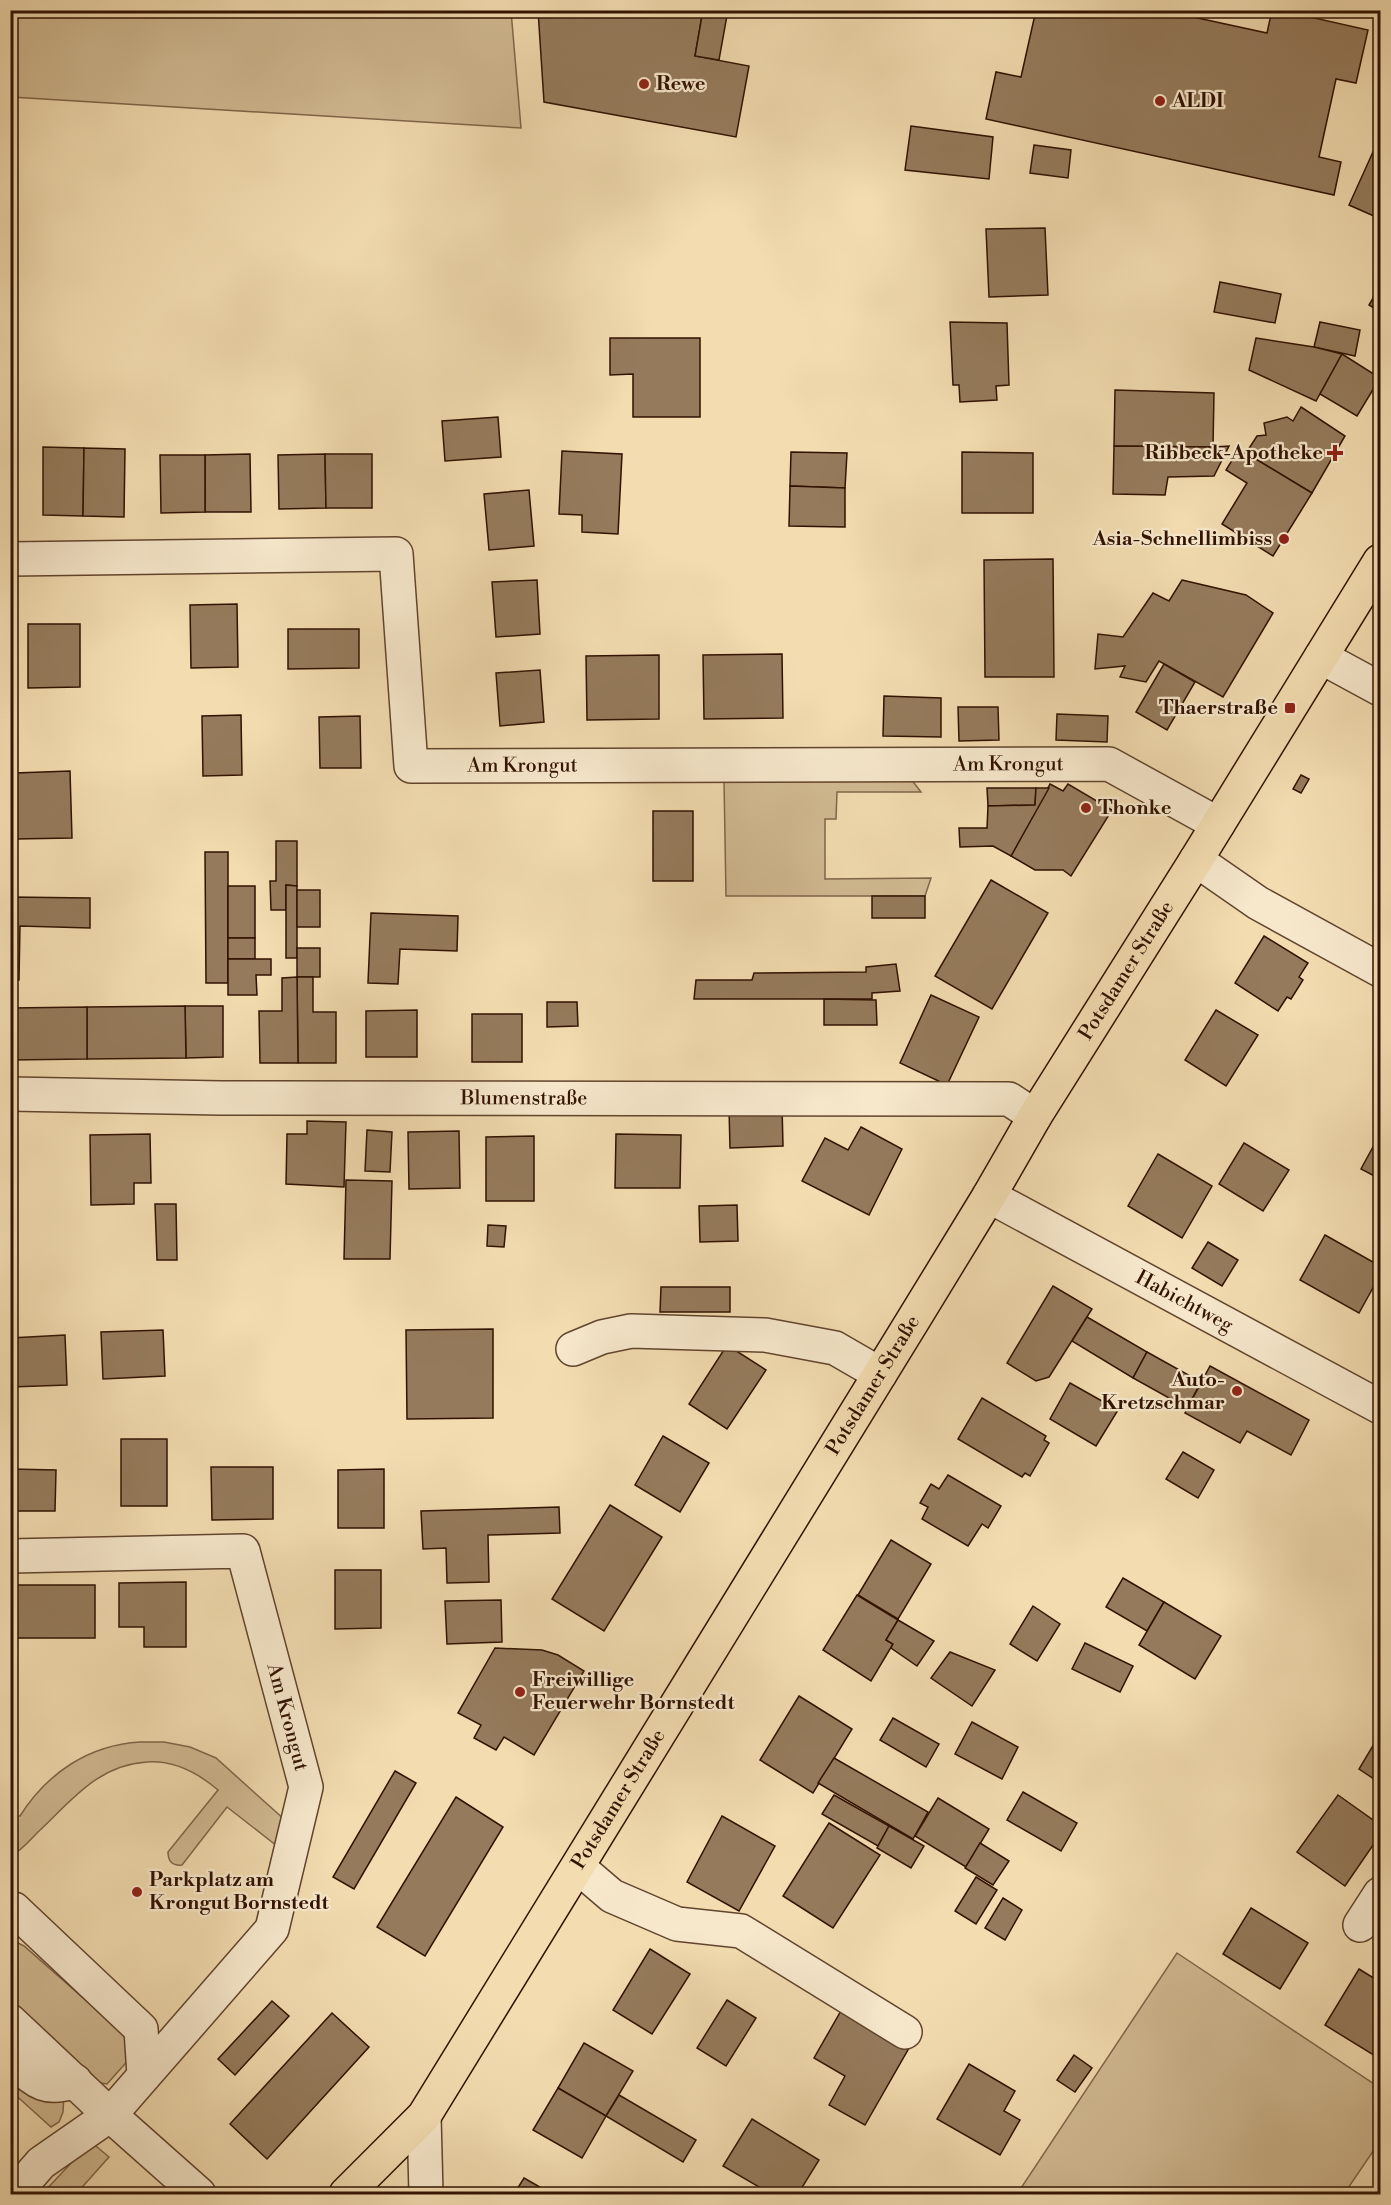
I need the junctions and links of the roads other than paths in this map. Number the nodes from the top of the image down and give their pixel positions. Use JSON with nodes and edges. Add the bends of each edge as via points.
{"nodes":[{"id":1,"x":10,"y":559,"type":"edge"},
{"id":2,"x":1380,"y":561,"type":"edge"},
{"id":3,"x":1321,"y":657,"type":"junction"},
{"id":4,"x":1380,"y":689,"type":"edge"},
{"id":5,"x":1218,"y":825,"type":"junction"},
{"id":6,"x":1196,"y":860,"type":"junction"},
{"id":7,"x":1380,"y":970,"type":"edge"},
{"id":8,"x":10,"y":1094,"type":"edge"},
{"id":9,"x":1035,"y":1116,"type":"junction"},
{"id":10,"x":989,"y":1196,"type":"junction"},
{"id":11,"x":573,"y":1349,"type":"dead end"},
{"id":12,"x":880,"y":1374,"type":"junction"},
{"id":13,"x":1380,"y":1407,"type":"edge"},
{"id":14,"x":10,"y":1556,"type":"edge"},
{"id":15,"x":578,"y":1867,"type":"junction"},
{"id":16,"x":1380,"y":1894,"type":"edge"},
{"id":17,"x":10,"y":1909,"type":"edge"},
{"id":18,"x":1360,"y":1925,"type":"dead end"},
{"id":19,"x":10,"y":2021,"type":"edge"},
{"id":20,"x":905,"y":2032,"type":"dead end"},
{"id":21,"x":10,"y":2058,"type":"edge"},
{"id":22,"x":144,"y":2075,"type":"junction"},
{"id":23,"x":75,"y":2081,"type":"junction"},
{"id":24,"x":110,"y":2115,"type":"junction"},
{"id":25,"x":424,"y":2116,"type":"junction"},
{"id":26,"x":14,"y":2194,"type":"edge"},
{"id":27,"x":199,"y":2194,"type":"edge"},
{"id":28,"x":346,"y":2194,"type":"edge"},
{"id":29,"x":426,"y":2194,"type":"edge"}],
"edges":[{"from":1,"to":5,"type":"street","name":"Am Krongut","via":[[396,554],[411,766],[1109,764]]},
{"from":2,"to":3,"type":"main road","name":"Potsdamer Straße"},
{"from":3,"to":4,"type":"street"},
{"from":3,"to":5,"type":"main road","name":"Potsdamer Straße"},
{"from":5,"to":6,"type":"main road","name":"Potsdamer Straße"},
{"from":6,"to":7,"type":"street","via":[[1258,903]]},
{"from":6,"to":9,"type":"main road","name":"Potsdamer Straße"},
{"from":8,"to":9,"type":"street","name":"Blumenstraße","via":[[1009,1099]]},
{"from":9,"to":10,"type":"main road","name":"Potsdamer Straße"},
{"from":10,"to":12,"type":"main road","name":"Potsdamer Straße"},
{"from":10,"to":13,"type":"street","name":"Habichtweg"},
{"from":11,"to":12,"type":"street","via":[[631,1331],[765,1335],[835,1348]]},
{"from":12,"to":15,"type":"main road","name":"Potsdamer Straße"},
{"from":14,"to":22,"type":"street","name":"Am Krongut","via":[[243,1551],[306,1787],[272,1929]]},
{"from":15,"to":20,"type":"street","via":[[612,1896],[678,1924],[741,1930]]},
{"from":15,"to":25,"type":"main road","name":"Potsdamer Straße"},
{"from":16,"to":18,"type":"street"},
{"from":17,"to":22,"type":"street","via":[[141,2029]]},
{"from":19,"to":23,"type":"street"},
{"from":21,"to":23,"type":"street","via":[[39,2083],[58,2087]]},
{"from":22,"to":24,"type":"street","name":"Am Krongut"},
{"from":23,"to":24,"type":"street"},
{"from":24,"to":26,"type":"street","name":"Am Krongut","via":[[41,2163]]},
{"from":24,"to":27,"type":"street"},
{"from":25,"to":28,"type":"main road","name":"Potsdamer Straße"},
{"from":25,"to":29,"type":"street"}]}
